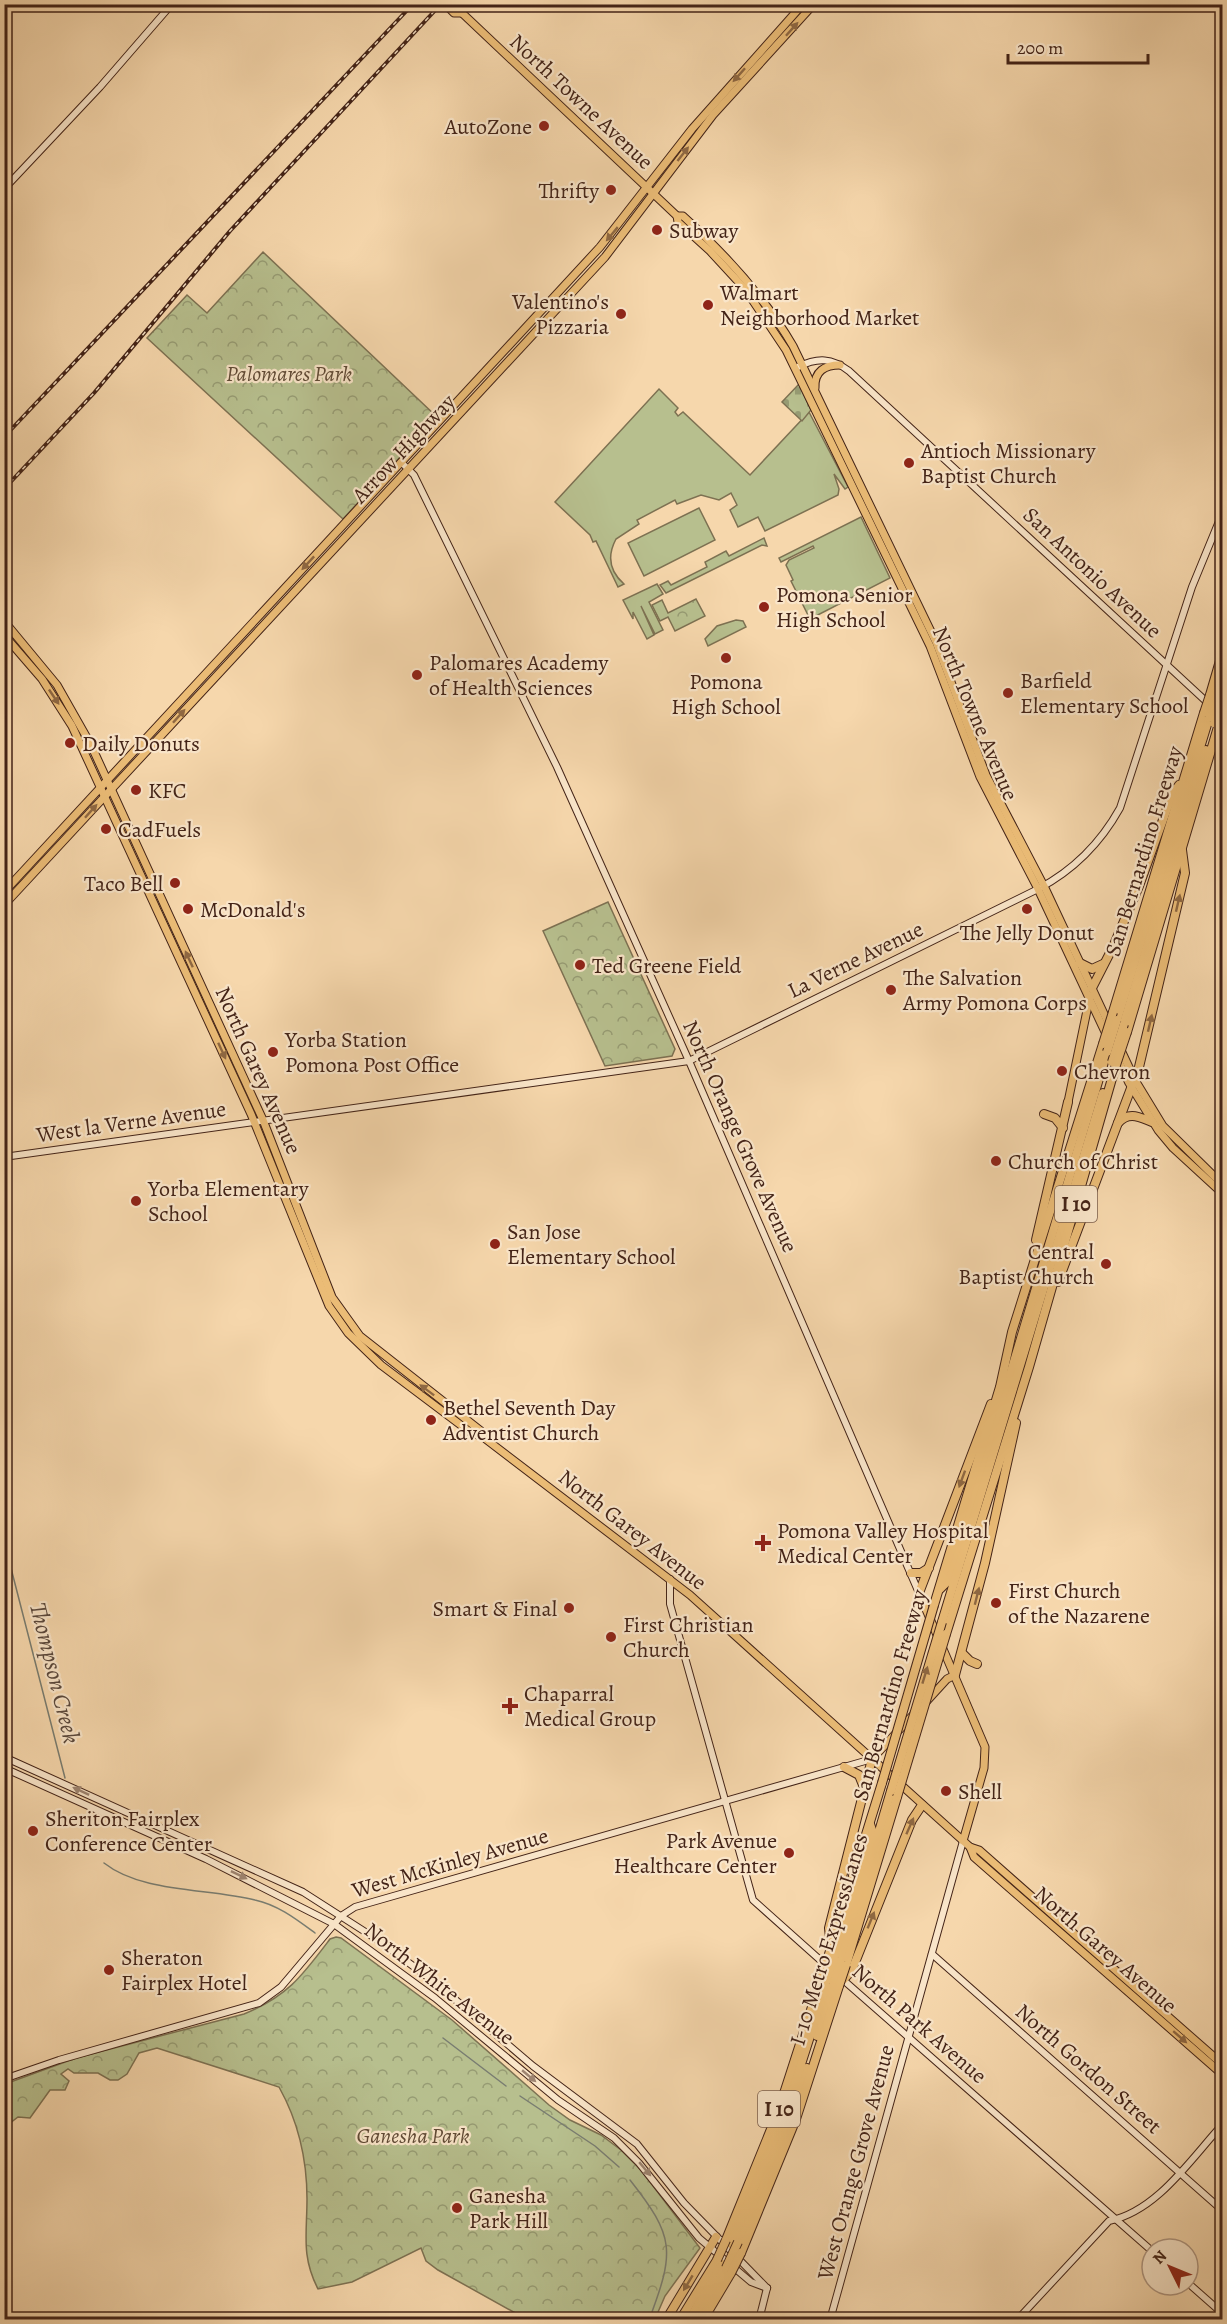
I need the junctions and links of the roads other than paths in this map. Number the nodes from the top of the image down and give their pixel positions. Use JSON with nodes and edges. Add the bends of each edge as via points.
{"nodes":[{"id":1,"x":172,"y":4,"type":"edge"},
{"id":2,"x":445,"y":4,"type":"edge"},
{"id":3,"x":459,"y":4,"type":"edge"},
{"id":4,"x":803,"y":4,"type":"edge"},
{"id":5,"x":814,"y":4,"type":"edge"},
{"id":6,"x":462,"y":13,"type":"junction"},
{"id":7,"x":647,"y":187,"type":"junction"},
{"id":8,"x":4,"y":189,"type":"edge"},
{"id":9,"x":653,"y":193,"type":"junction"},
{"id":10,"x":840,"y":365,"type":"junction"},
{"id":11,"x":799,"y":367,"type":"junction"},
{"id":12,"x":472,"y":386,"type":"junction"},
{"id":13,"x":815,"y":390,"type":"junction"},
{"id":14,"x":479,"y":392,"type":"junction"},
{"id":15,"x":401,"y":462,"type":"junction"},
{"id":16,"x":408,"y":469,"type":"junction"},
{"id":17,"x":1222,"y":514,"type":"edge"},
{"id":18,"x":4,"y":621,"type":"edge"},
{"id":19,"x":4,"y":635,"type":"edge"},
{"id":20,"x":1222,"y":654,"type":"edge"},
{"id":21,"x":24,"y":657,"type":"junction"},
{"id":22,"x":1167,"y":665,"type":"junction"},
{"id":23,"x":46,"y":670,"type":"junction"},
{"id":24,"x":1222,"y":674,"type":"edge"},
{"id":25,"x":1217,"y":698,"type":"edge"},
{"id":26,"x":1222,"y":715,"type":"edge"},
{"id":27,"x":1211,"y":720,"type":"junction"},
{"id":28,"x":1185,"y":776,"type":"junction"},
{"id":29,"x":107,"y":781,"type":"junction"},
{"id":30,"x":101,"y":788,"type":"junction"},
{"id":31,"x":111,"y":789,"type":"junction"},
{"id":32,"x":105,"y":796,"type":"junction"},
{"id":33,"x":1182,"y":850,"type":"junction"},
{"id":34,"x":133,"y":856,"type":"junction"},
{"id":35,"x":154,"y":880,"type":"junction"},
{"id":36,"x":1041,"y":887,"type":"junction"},
{"id":37,"x":149,"y":891,"type":"junction"},
{"id":38,"x":4,"y":892,"type":"edge"},
{"id":39,"x":4,"y":905,"type":"edge"},
{"id":40,"x":167,"y":909,"type":"junction"},
{"id":41,"x":1080,"y":963,"type":"junction"},
{"id":42,"x":1105,"y":964,"type":"junction"},
{"id":43,"x":1092,"y":988,"type":"junction"},
{"id":44,"x":1089,"y":997,"type":"junction"},
{"id":45,"x":200,"y":1003,"type":"junction"},
{"id":46,"x":212,"y":1009,"type":"junction"},
{"id":47,"x":1100,"y":1016,"type":"junction"},
{"id":48,"x":1123,"y":1025,"type":"junction"},
{"id":49,"x":1084,"y":1030,"type":"junction"},
{"id":50,"x":689,"y":1061,"type":"junction"},
{"id":51,"x":1113,"y":1065,"type":"junction"},
{"id":52,"x":1133,"y":1083,"type":"junction"},
{"id":53,"x":1068,"y":1102,"type":"joint"},
{"id":54,"x":1044,"y":1114,"type":"dead end"},
{"id":55,"x":263,"y":1120,"type":"junction"},
{"id":56,"x":254,"y":1121,"type":"junction"},
{"id":57,"x":1152,"y":1122,"type":"junction"},
{"id":58,"x":1115,"y":1126,"type":"junction"},
{"id":59,"x":1063,"y":1128,"type":"junction"},
{"id":60,"x":4,"y":1157,"type":"edge"},
{"id":61,"x":1222,"y":1184,"type":"edge"},
{"id":62,"x":1222,"y":1193,"type":"edge"},
{"id":63,"x":1012,"y":1332,"type":"junction"},
{"id":64,"x":1036,"y":1339,"type":"junction"},
{"id":65,"x":367,"y":1352,"type":"junction"},
{"id":66,"x":1029,"y":1367,"type":"junction"},
{"id":67,"x":399,"y":1369,"type":"junction"},
{"id":68,"x":1000,"y":1386,"type":"junction"},
{"id":69,"x":483,"y":1437,"type":"junction"},
{"id":70,"x":930,"y":1567,"type":"junction"},
{"id":71,"x":911,"y":1573,"type":"junction"},
{"id":72,"x":670,"y":1578,"type":"junction"},
{"id":73,"x":939,"y":1590,"type":"junction"},
{"id":74,"x":919,"y":1593,"type":"junction"},
{"id":75,"x":962,"y":1653,"type":"junction"},
{"id":76,"x":977,"y":1664,"type":"dead end"},
{"id":77,"x":955,"y":1676,"type":"junction"},
{"id":78,"x":4,"y":1757,"type":"edge"},
{"id":79,"x":872,"y":1759,"type":"junction"},
{"id":80,"x":4,"y":1767,"type":"edge"},
{"id":81,"x":844,"y":1767,"type":"junction"},
{"id":82,"x":863,"y":1790,"type":"junction"},
{"id":83,"x":894,"y":1794,"type":"junction"},
{"id":84,"x":725,"y":1801,"type":"junction"},
{"id":85,"x":922,"y":1805,"type":"junction"},
{"id":86,"x":870,"y":1822,"type":"joint"},
{"id":87,"x":963,"y":1841,"type":"junction"},
{"id":88,"x":970,"y":1847,"type":"junction"},
{"id":89,"x":341,"y":1916,"type":"junction"},
{"id":90,"x":334,"y":1924,"type":"junction"},
{"id":91,"x":932,"y":1954,"type":"junction"},
{"id":92,"x":839,"y":1958,"type":"junction"},
{"id":93,"x":832,"y":1983,"type":"junction"},
{"id":94,"x":908,"y":2036,"type":"junction"},
{"id":95,"x":1222,"y":2064,"type":"edge"},
{"id":96,"x":1222,"y":2074,"type":"edge"},
{"id":97,"x":4,"y":2079,"type":"edge"},
{"id":98,"x":1222,"y":2125,"type":"edge"},
{"id":99,"x":1179,"y":2171,"type":"junction"},
{"id":100,"x":1222,"y":2210,"type":"edge"},
{"id":101,"x":1117,"y":2220,"type":"junction"},
{"id":102,"x":716,"y":2237,"type":"junction"},
{"id":103,"x":1140,"y":2240,"type":"edge"},
{"id":104,"x":732,"y":2242,"type":"junction"},
{"id":105,"x":710,"y":2247,"type":"junction"},
{"id":106,"x":724,"y":2266,"type":"junction"},
{"id":107,"x":768,"y":2288,"type":"junction"},
{"id":108,"x":1200,"y":2294,"type":"edge"},
{"id":109,"x":1222,"y":2313,"type":"edge"},
{"id":110,"x":666,"y":2319,"type":"edge"},
{"id":111,"x":680,"y":2319,"type":"edge"},
{"id":112,"x":689,"y":2319,"type":"edge"},
{"id":113,"x":696,"y":2319,"type":"edge"},
{"id":114,"x":703,"y":2319,"type":"edge"},
{"id":115,"x":759,"y":2319,"type":"edge"},
{"id":116,"x":830,"y":2319,"type":"edge"},
{"id":117,"x":1017,"y":2319,"type":"edge"}],
"edges":[{"from":1,"to":8,"type":"main road"},
{"from":2,"to":6,"type":"main road","name":"North Towne Avenue","via":[[454,13]]},
{"from":3,"to":6,"type":"main road","name":"North Towne Avenue"},
{"from":4,"to":7,"type":"main road","name":"Arrow Highway","one_way":true,"via":[[707,110]]},
{"from":9,"to":5,"type":"main road","name":"Arrow Highway","one_way":true,"via":[[713,115]]},
{"from":6,"to":7,"type":"main road","name":"North Towne Avenue"},
{"from":7,"to":9,"type":"main road","name":"North Towne Avenue"},
{"from":7,"to":12,"type":"main road","name":"Arrow Highway","one_way":true,"via":[[600,247]]},
{"from":9,"to":11,"type":"main road","name":"North Towne Avenue","via":[[745,289]]},
{"from":9,"to":14,"type":"main road","name":"Arrow Highway","via":[[605,257]]},
{"from":10,"to":11,"type":"main road","via":[[824,360]]},
{"from":10,"to":13,"type":"main road","via":[[820,370],[815,376]]},
{"from":10,"to":22,"type":"main road","name":"San Antonio Avenue"},
{"from":11,"to":13,"type":"main road","name":"North Towne Avenue"},
{"from":11,"to":36,"type":"main road","name":"North Towne Avenue","via":[[930,646],[980,777]]},
{"from":12,"to":14,"type":"main road"},
{"from":12,"to":15,"type":"main road","name":"Arrow Highway"},
{"from":13,"to":36,"type":"main road","name":"North Towne Avenue","via":[[936,642],[986,775]]},
{"from":14,"to":16,"type":"main road","name":"Arrow Highway"},
{"from":15,"to":16,"type":"main road","name":"North Orange Grove Avenue"},
{"from":15,"to":29,"type":"main road","name":"Arrow Highway","one_way":true},
{"from":31,"to":16,"type":"main road","name":"Arrow Highway","one_way":true},
{"from":16,"to":50,"type":"main road","name":"North Orange Grove Avenue","via":[[553,758]]},
{"from":17,"to":22,"type":"main road","name":"La Verne Avenue","via":[[1192,586]]},
{"from":18,"to":23,"type":"main road","name":"North Garey Avenue"},
{"from":19,"to":21,"type":"main road","name":"North Garey Avenue"},
{"from":20,"to":25,"type":"highway","name":"San Bernardino Freeway","number":"I 10"},
{"from":21,"to":23,"type":"main road","via":[[30,656],[39,668]]},
{"from":21,"to":30,"type":"main road","name":"North Garey Avenue","one_way":true,"via":[[60,705]]},
{"from":22,"to":26,"type":"main road","name":"San Antonio Avenue"},
{"from":22,"to":36,"type":"main road","name":"La Verne Avenue","via":[[1131,780],[1113,820],[1083,858]]},
{"from":23,"to":29,"type":"main road","name":"North Garey Avenue","via":[[76,717]]},
{"from":24,"to":25,"type":"highway"},
{"from":25,"to":27,"type":"highway","name":"San Bernardino Freeway","number":"I 10","bridge":true},
{"from":25,"to":27,"type":"highway","bridge":true},
{"from":26,"to":27,"type":"highway","name":"San Bernardino Freeway","number":"I 10"},
{"from":27,"to":28,"type":"highway","name":"San Bernardino Freeway","number":"I 10"},
{"from":27,"to":33,"type":"highway","name":"San Bernardino Freeway","number":"I 10"},
{"from":27,"to":48,"type":"highway"},
{"from":28,"to":42,"type":"highway","via":[[1172,795]]},
{"from":28,"to":63,"type":"highway","name":"San Bernardino Freeway","number":"I 10","bridge":true},
{"from":29,"to":30,"type":"main road","name":"Arrow Highway"},
{"from":29,"to":31,"type":"main road","name":"North Garey Avenue"},
{"from":30,"to":32,"type":"main road","name":"North Garey Avenue"},
{"from":30,"to":38,"type":"main road","name":"Arrow Highway"},
{"from":31,"to":32,"type":"main road","name":"Arrow Highway"},
{"from":31,"to":35,"type":"main road","name":"North Garey Avenue"},
{"from":32,"to":34,"type":"main road","name":"North Garey Avenue"},
{"from":39,"to":32,"type":"main road","name":"Arrow Highway","one_way":true},
{"from":33,"to":48,"type":"highway","name":"San Bernardino Freeway","number":"I 10"},
{"from":52,"to":33,"type":"highway","one_way":true,"via":[[1185,873]]},
{"from":34,"to":35,"type":"main road","via":[[146,876]]},
{"from":34,"to":37,"type":"main road","name":"North Garey Avenue"},
{"from":35,"to":40,"type":"main road","name":"North Garey Avenue"},
{"from":36,"to":41,"type":"main road","name":"North Towne Avenue"},
{"from":36,"to":44,"type":"main road","name":"North Towne Avenue"},
{"from":36,"to":50,"type":"main road","name":"La Verne Avenue"},
{"from":37,"to":40,"type":"main road"},
{"from":37,"to":45,"type":"main road","name":"North Garey Avenue"},
{"from":46,"to":40,"type":"main road","name":"North Garey Avenue","one_way":true},
{"from":41,"to":42,"type":"highway","via":[[1092,969]]},
{"from":41,"to":43,"type":"main road","name":"North Towne Avenue"},
{"from":42,"to":43,"type":"highway"},
{"from":43,"to":44,"type":"main road"},
{"from":43,"to":47,"type":"main road","name":"North Towne Avenue"},
{"from":44,"to":47,"type":"main road","name":"North Towne Avenue"},
{"from":44,"to":49,"type":"main road"},
{"from":45,"to":46,"type":"main road"},
{"from":45,"to":56,"type":"main road","name":"North Garey Avenue","one_way":true},
{"from":46,"to":55,"type":"main road","name":"North Garey Avenue"},
{"from":47,"to":49,"type":"main road"},
{"from":47,"to":52,"type":"main road","name":"North Towne Avenue"},
{"from":48,"to":51,"type":"highway","name":"San Bernardino Freeway","number":"I 10","bridge":true},
{"from":48,"to":73,"type":"highway","bridge":true,"via":[[1107,1052],[948,1581]]},
{"from":49,"to":53,"type":"main road"},
{"from":50,"to":55,"type":"main road","name":"La Verne Avenue"},
{"from":50,"to":71,"type":"main road","name":"North Orange Grove Avenue"},
{"from":51,"to":64,"type":"highway","name":"San Bernardino Freeway","number":"I 10"},
{"from":83,"to":51,"type":"highway","one_way":true,"bridge":true,"via":[[942,1622]]},
{"from":52,"to":57,"type":"main road","name":"North Towne Avenue"},
{"from":52,"to":58,"type":"highway"},
{"from":52,"to":61,"type":"main road","name":"North Towne Avenue","via":[[1171,1135]]},
{"from":53,"to":59,"type":"highway"},
{"from":54,"to":59,"type":"highway","via":[[1055,1118]]},
{"from":55,"to":56,"type":"main road","name":"West la Verne Avenue"},
{"from":55,"to":67,"type":"main road","name":"North Garey Avenue","via":[[332,1297],[360,1336]]},
{"from":56,"to":60,"type":"main road","name":"West la Verne Avenue"},
{"from":56,"to":65,"type":"main road","name":"North Garey Avenue","via":[[322,1292],[338,1320]]},
{"from":57,"to":58,"type":"highway","via":[[1127,1116]]},
{"from":57,"to":62,"type":"main road","name":"North Towne Avenue","via":[[1173,1148]]},
{"from":58,"to":64,"type":"highway"},
{"from":59,"to":63,"type":"highway"},
{"from":63,"to":68,"type":"highway","name":"San Bernardino Freeway","number":"I 10"},
{"from":64,"to":66,"type":"highway","name":"San Bernardino Freeway","number":"I 10"},
{"from":65,"to":67,"type":"main road","via":[[395,1372]]},
{"from":65,"to":69,"type":"main road","name":"North Garey Avenue","via":[[467,1430]]},
{"from":75,"to":66,"type":"highway","one_way":true},
{"from":66,"to":83,"type":"highway","name":"San Bernardino Freeway","number":"I 10","bridge":true},
{"from":69,"to":67,"type":"main road","name":"North Garey Avenue","one_way":true,"via":[[481,1431]]},
{"from":68,"to":70,"type":"highway","one_way":true,"via":[[984,1417]]},
{"from":68,"to":73,"type":"highway","name":"San Bernardino Freeway","number":"I 10"},
{"from":69,"to":72,"type":"main road","name":"North Garey Avenue"},
{"from":70,"to":71,"type":"highway","via":[[921,1573]]},
{"from":70,"to":74,"type":"highway"},
{"from":71,"to":74,"type":"main road","name":"North Orange Grove Avenue"},
{"from":72,"to":79,"type":"main road","name":"North Garey Avenue"},
{"from":72,"to":84,"type":"main road","name":"North Park Avenue","via":[[670,1602]]},
{"from":73,"to":86,"type":"highway","name":"San Bernardino Freeway","number":"I 10","bridge":true},
{"from":74,"to":77,"type":"main road","name":"North Orange Grove Avenue"},
{"from":75,"to":76,"type":"highway"},
{"from":75,"to":77,"type":"highway"},
{"from":77,"to":79,"type":"main road","via":[[947,1679]]},
{"from":77,"to":87,"type":"main road","name":"North Orange Grove Avenue","via":[[983,1740],[985,1755]]},
{"from":89,"to":78,"type":"main road","name":"North White Avenue","one_way":true,"via":[[303,1893]]},
{"from":79,"to":81,"type":"main road","name":"West McKinley Avenue"},
{"from":79,"to":82,"type":"highway"},
{"from":79,"to":85,"type":"main road","name":"North Garey Avenue"},
{"from":80,"to":90,"type":"main road","name":"North White Avenue","one_way":true,"via":[[206,1859]]},
{"from":81,"to":82,"type":"highway","via":[[861,1777]]},
{"from":81,"to":84,"type":"main road","name":"West McKinley Avenue"},
{"from":82,"to":92,"type":"highway","via":[[829,1928]]},
{"from":83,"to":92,"type":"highway","name":"San Bernardino Freeway","number":"I 10"},
{"from":84,"to":89,"type":"main road","name":"West McKinley Avenue","via":[[360,1905]]},
{"from":84,"to":94,"type":"main road","name":"North Park Avenue","via":[[753,1900]]},
{"from":85,"to":87,"type":"main road","name":"North Garey Avenue"},
{"from":92,"to":85,"type":"highway","one_way":true},
{"from":86,"to":92,"type":"highway","name":"I-10 Metro ExpressLanes","via":[[873,1833]]},
{"from":87,"to":88,"type":"main road","name":"North Garey Avenue"},
{"from":87,"to":91,"type":"main road","name":"West Orange Grove Avenue"},
{"from":88,"to":95,"type":"main road","name":"North Garey Avenue","via":[[979,1850]]},
{"from":88,"to":96,"type":"main road","name":"North Garey Avenue","one_way":true,"via":[[974,1857]]},
{"from":89,"to":90,"type":"main road","name":"West McKinley Avenue"},
{"from":89,"to":102,"type":"main road","name":"North White Avenue","via":[[437,1984],[533,2066],[637,2145]]},
{"from":90,"to":97,"type":"main road","name":"West McKinley Avenue","via":[[281,1987],[259,2003]]},
{"from":90,"to":105,"type":"main road","name":"North White Avenue","one_way":true,"via":[[435,1998],[558,2100],[614,2138]]},
{"from":91,"to":94,"type":"main road","name":"West Orange Grove Avenue"},
{"from":91,"to":99,"type":"main road","name":"North Gordon Street"},
{"from":92,"to":93,"type":"highway","name":"San Bernardino Freeway","number":"I 10","bridge":true},
{"from":92,"to":93,"type":"highway","bridge":true},
{"from":92,"to":93,"type":"highway","name":"I-10 Metro ExpressLanes","bridge":true},
{"from":93,"to":104,"type":"highway","name":"San Bernardino Freeway","number":"I 10","via":[[778,2112]]},
{"from":93,"to":104,"type":"highway","name":"I-10 Metro ExpressLanes","via":[[785,2128]]},
{"from":93,"to":106,"type":"highway","name":"San Bernardino Freeway","number":"I 10","bridge":true,"via":[[796,2119],[741,2253]]},
{"from":94,"to":101,"type":"main road","name":"North Park Avenue"},
{"from":94,"to":116,"type":"main road","name":"West Orange Grove Avenue"},
{"from":98,"to":99,"type":"main road"},
{"from":99,"to":100,"type":"main road","name":"North Gordon Street"},
{"from":99,"to":101,"type":"main road","via":[[1152,2200]]},
{"from":101,"to":103,"type":"main road","name":"North Park Avenue"},
{"from":101,"to":117,"type":"main road","via":[[1109,2221]]},
{"from":102,"to":105,"type":"highway"},
{"from":102,"to":107,"type":"main road","name":"North White Avenue"},
{"from":104,"to":106,"type":"highway","name":"San Bernardino Freeway","number":"I 10","bridge":true},
{"from":105,"to":107,"type":"main road","name":"North White Avenue","via":[[751,2282]]},
{"from":105,"to":110,"type":"highway","one_way":true},
{"from":106,"to":111,"type":"highway","name":"San Bernardino Freeway","number":"I 10"},
{"from":106,"to":112,"type":"highway"},
{"from":106,"to":113,"type":"highway"},
{"from":106,"to":114,"type":"highway","name":"San Bernardino Freeway","number":"I 10"},
{"from":107,"to":115,"type":"main road"},
{"from":108,"to":109,"type":"main road"}]}
